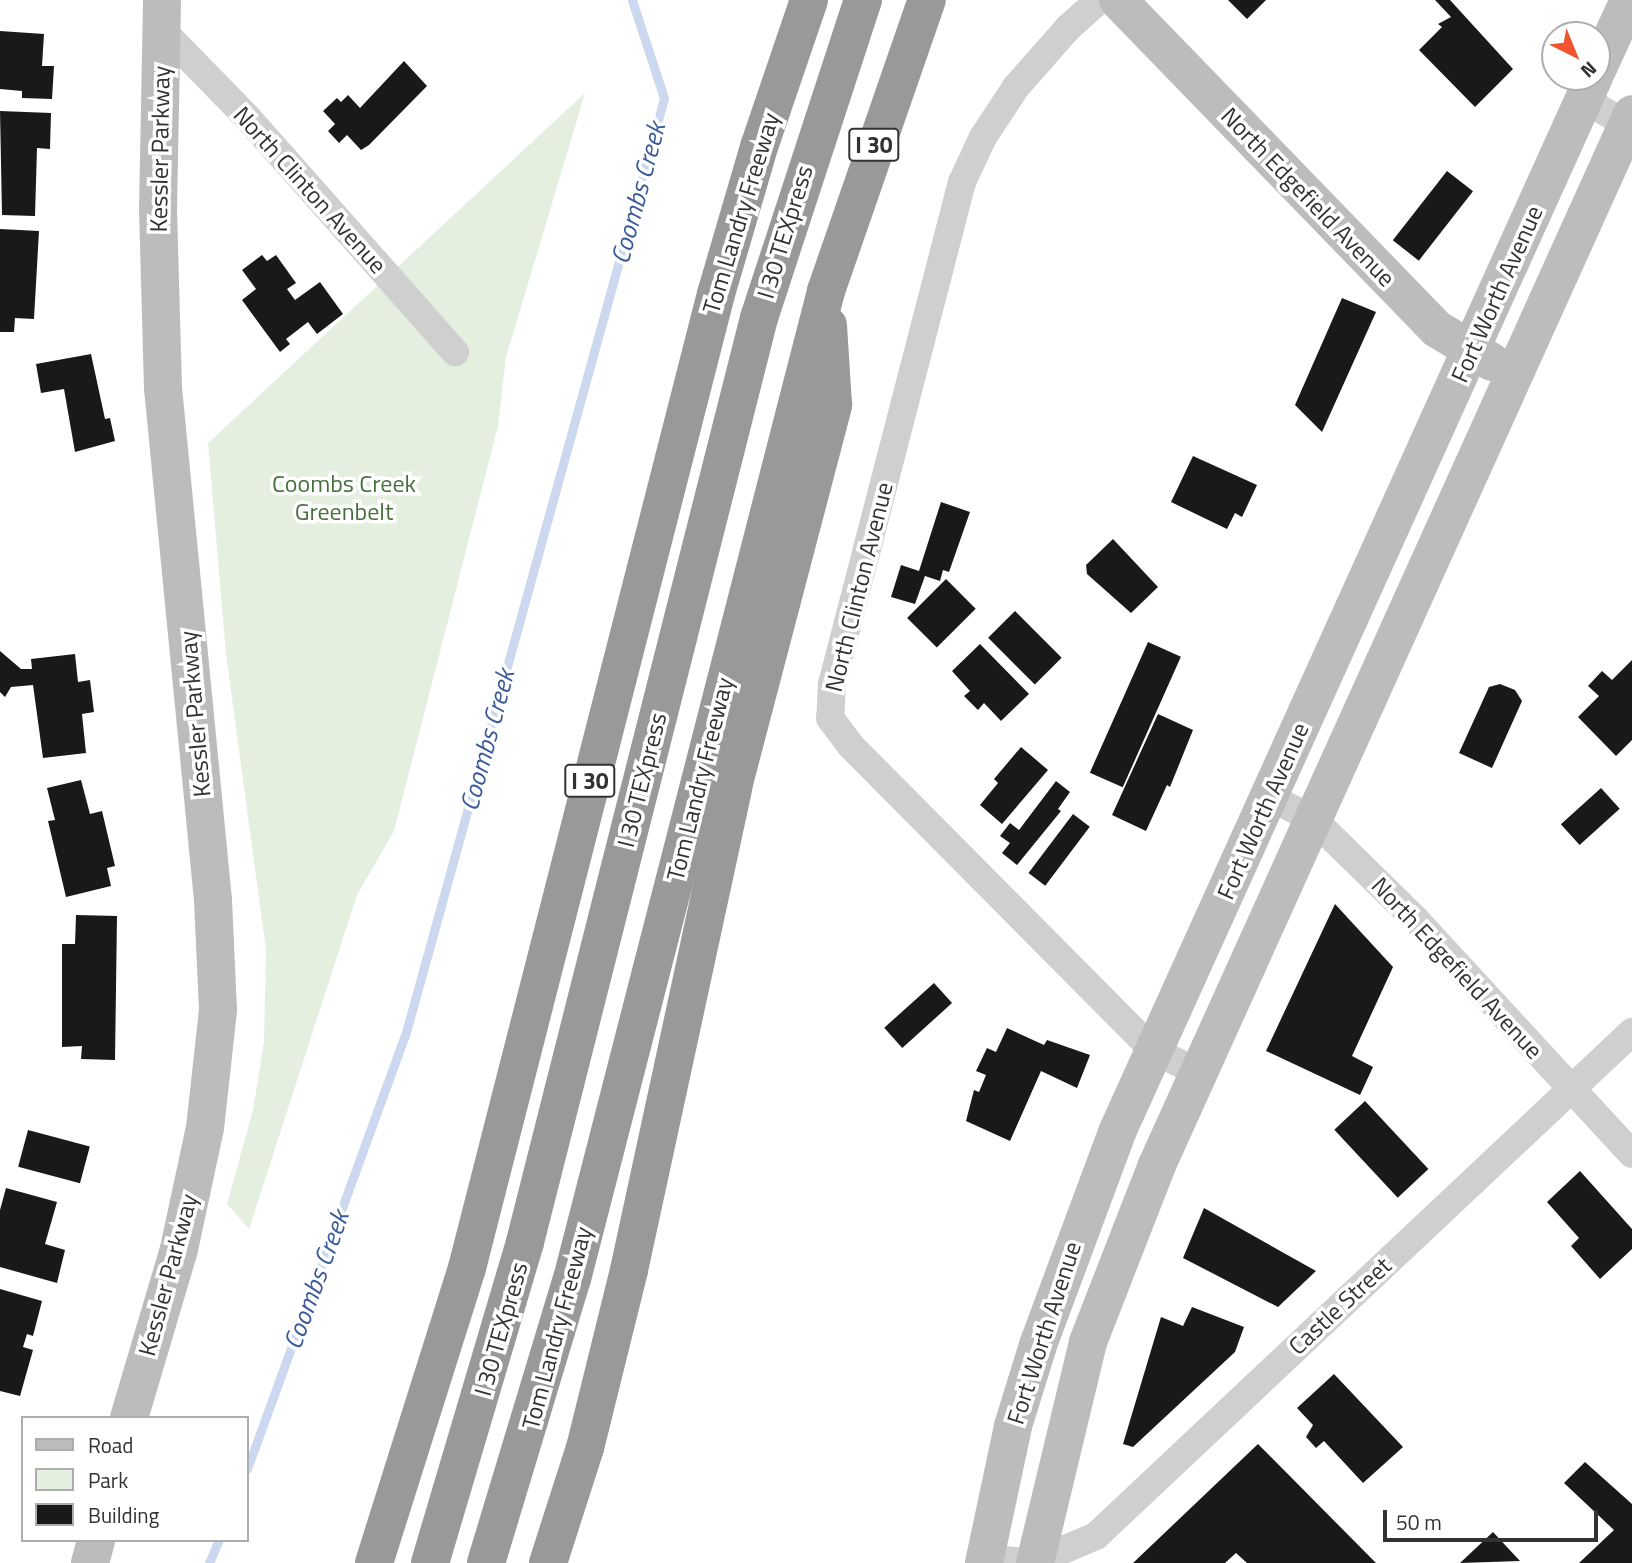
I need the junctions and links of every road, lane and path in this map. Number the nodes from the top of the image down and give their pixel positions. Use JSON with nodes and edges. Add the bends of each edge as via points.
{"nodes":[{"id":1,"x":809,"y":0,"type":"edge"},
{"id":2,"x":863,"y":0,"type":"edge"},
{"id":3,"x":927,"y":0,"type":"edge"},
{"id":4,"x":1099,"y":0,"type":"edge"},
{"id":5,"x":1118,"y":0,"type":"edge"},
{"id":6,"x":1629,"y":0,"type":"edge"},
{"id":7,"x":162,"y":15,"type":"edge"},
{"id":8,"x":1611,"y":40,"type":"edge"},
{"id":9,"x":1588,"y":91,"type":"edge"},
{"id":10,"x":1601,"y":91,"type":"edge"},
{"id":11,"x":1631,"y":122,"type":"edge"},
{"id":12,"x":826,"y":291,"type":"junction"},
{"id":13,"x":456,"y":352,"type":"dead end"},
{"id":14,"x":1471,"y":353,"type":"junction"},
{"id":15,"x":1514,"y":373,"type":"junction"},
{"id":16,"x":1270,"y":797,"type":"junction"},
{"id":17,"x":1314,"y":820,"type":"junction"},
{"id":18,"x":1632,"y":1031,"type":"edge"},
{"id":19,"x":1154,"y":1051,"type":"junction"},
{"id":20,"x":1198,"y":1072,"type":"junction"},
{"id":21,"x":1570,"y":1089,"type":"junction"},
{"id":22,"x":1632,"y":1154,"type":"edge"},
{"id":23,"x":130,"y":1416,"type":"edge"},
{"id":24,"x":95,"y":1542,"type":"edge"},
{"id":25,"x":985,"y":1560,"type":"edge"},
{"id":26,"x":1035,"y":1562,"type":"edge"},
{"id":27,"x":90,"y":1563,"type":"edge"},
{"id":28,"x":374,"y":1563,"type":"edge"},
{"id":29,"x":430,"y":1563,"type":"edge"},
{"id":30,"x":486,"y":1563,"type":"edge"},
{"id":31,"x":548,"y":1563,"type":"edge"}],
"edges":[{"from":1,"to":28,"type":"highway","name":"Tom Landry Freeway","number":"I 30","via":[[716,294],[467,1268]]},
{"from":2,"to":29,"type":"highway","name":"I 30 TEXpress","via":[[758,318],[525,1242]]},
{"from":3,"to":12,"type":"highway","name":"Tom Landry Freeway","number":"I 30"},
{"from":4,"to":19,"type":"street","name":"North Clinton Avenue","via":[[1016,87],[983,137],[962,182],[831,684],[830,718],[851,746]]},
{"from":5,"to":14,"type":"main road","name":"North Edgefield Avenue","via":[[1437,329]]},
{"from":6,"to":8,"type":"main road","name":"Fort Worth Avenue"},
{"from":7,"to":13,"type":"street","name":"North Clinton Avenue"},
{"from":7,"to":23,"type":"main road","name":"Kessler Parkway","via":[[158,210],[163,388],[214,900],[218,1010],[205,1128],[179,1250]]},
{"from":9,"to":14,"type":"main road","name":"Fort Worth Avenue"},
{"from":10,"to":11,"type":"street"},
{"from":11,"to":15,"type":"main road","name":"Fort Worth Avenue"},
{"from":12,"to":30,"type":"highway","name":"Tom Landry Freeway","number":"I 30","via":[[572,1279]]},
{"from":12,"to":31,"type":"highway","via":[[833,405],[733,788],[629,1270],[585,1448]]},
{"from":14,"to":15,"type":"main road","name":"North Edgefield Avenue"},
{"from":14,"to":16,"type":"main road","name":"Fort Worth Avenue"},
{"from":15,"to":17,"type":"main road","name":"Fort Worth Avenue"},
{"from":16,"to":17,"type":"street","name":"North Edgefield Avenue"},
{"from":16,"to":19,"type":"main road","name":"Fort Worth Avenue"},
{"from":17,"to":20,"type":"main road","name":"Fort Worth Avenue"},
{"from":17,"to":21,"type":"street","name":"North Edgefield Avenue","via":[[1416,920]]},
{"from":18,"to":21,"type":"street","name":"Castle Street"},
{"from":19,"to":20,"type":"street","name":"North Clinton Avenue"},
{"from":19,"to":25,"type":"main road","name":"Fort Worth Avenue","via":[[1078,1229],[1038,1345],[1013,1426]]},
{"from":20,"to":26,"type":"main road","name":"Fort Worth Avenue","via":[[1088,1342]]},
{"from":21,"to":22,"type":"street","name":"North Edgefield Avenue"},
{"from":21,"to":26,"type":"street","name":"Castle Street","via":[[1096,1536]]},
{"from":24,"to":27,"type":"main road"},
{"from":25,"to":26,"type":"street"}]}
